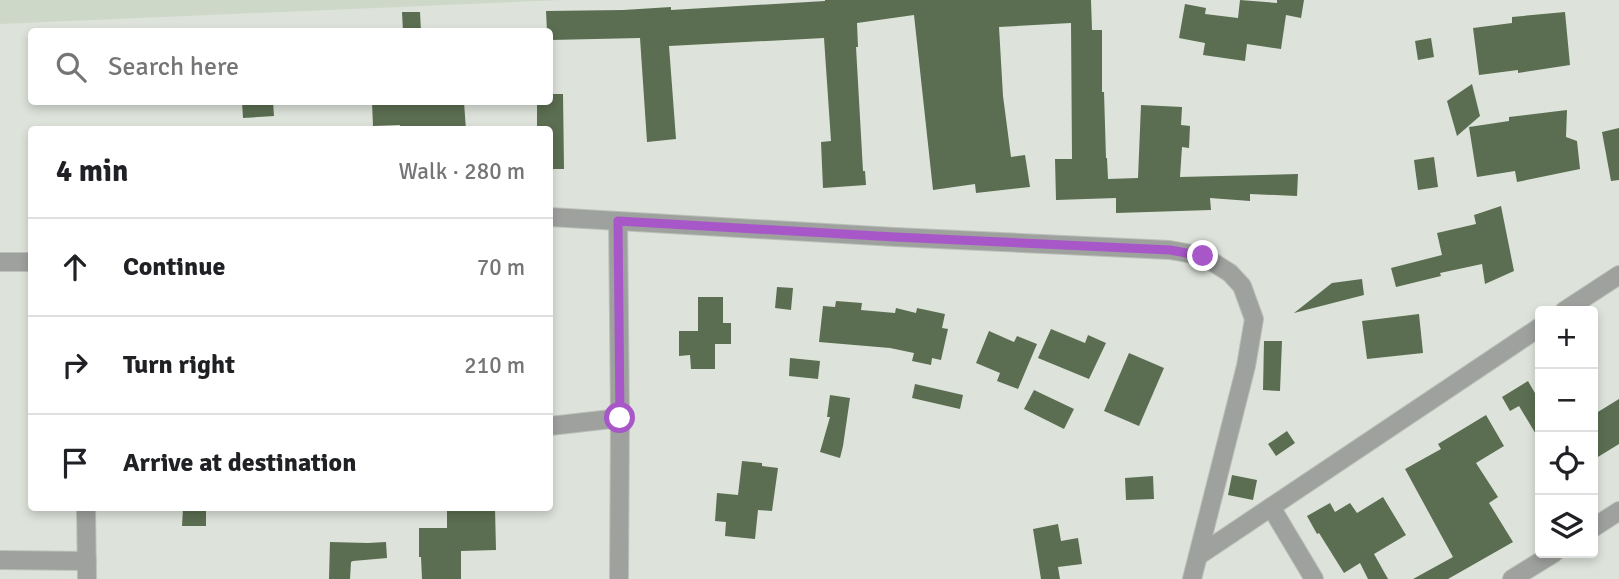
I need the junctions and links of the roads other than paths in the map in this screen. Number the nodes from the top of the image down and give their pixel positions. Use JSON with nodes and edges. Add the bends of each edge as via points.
{"nodes":[{"id":1,"x":553,"y":217,"type":"edge"},
{"id":2,"x":618,"y":221,"type":"junction"},
{"id":3,"x":0,"y":262,"type":"edge"},
{"id":4,"x":28,"y":262,"type":"edge"},
{"id":5,"x":1619,"y":275,"type":"edge"},
{"id":6,"x":1572,"y":306,"type":"edge"},
{"id":7,"x":1535,"y":330,"type":"edge"},
{"id":8,"x":620,"y":418,"type":"junction"},
{"id":9,"x":553,"y":426,"type":"edge"},
{"id":10,"x":1271,"y":507,"type":"junction"},
{"id":11,"x":86,"y":511,"type":"edge"},
{"id":12,"x":1619,"y":511,"type":"edge"},
{"id":13,"x":1598,"y":525,"type":"edge"},
{"id":14,"x":1198,"y":556,"type":"junction"},
{"id":15,"x":1546,"y":558,"type":"edge"},
{"id":16,"x":0,"y":560,"type":"edge"},
{"id":17,"x":87,"y":570,"type":"edge"},
{"id":18,"x":619,"y":579,"type":"edge"},
{"id":19,"x":1192,"y":579,"type":"edge"},
{"id":20,"x":1314,"y":579,"type":"edge"},
{"id":21,"x":1512,"y":579,"type":"edge"}],
"edges":[{"from":1,"to":2,"type":"street"},
{"from":2,"to":8,"type":"street"},
{"from":2,"to":14,"type":"street","via":[[1170,250],[1203,256],[1242,286],[1254,319]]},
{"from":3,"to":4,"type":"street"},
{"from":5,"to":6,"type":"street"},
{"from":7,"to":10,"type":"street"},
{"from":8,"to":9,"type":"street"},
{"from":8,"to":18,"type":"street"},
{"from":10,"to":14,"type":"street"},
{"from":10,"to":20,"type":"street"},
{"from":11,"to":17,"type":"street"},
{"from":12,"to":13,"type":"street"},
{"from":14,"to":19,"type":"street"},
{"from":15,"to":21,"type":"street"},
{"from":16,"to":17,"type":"street"}]}
